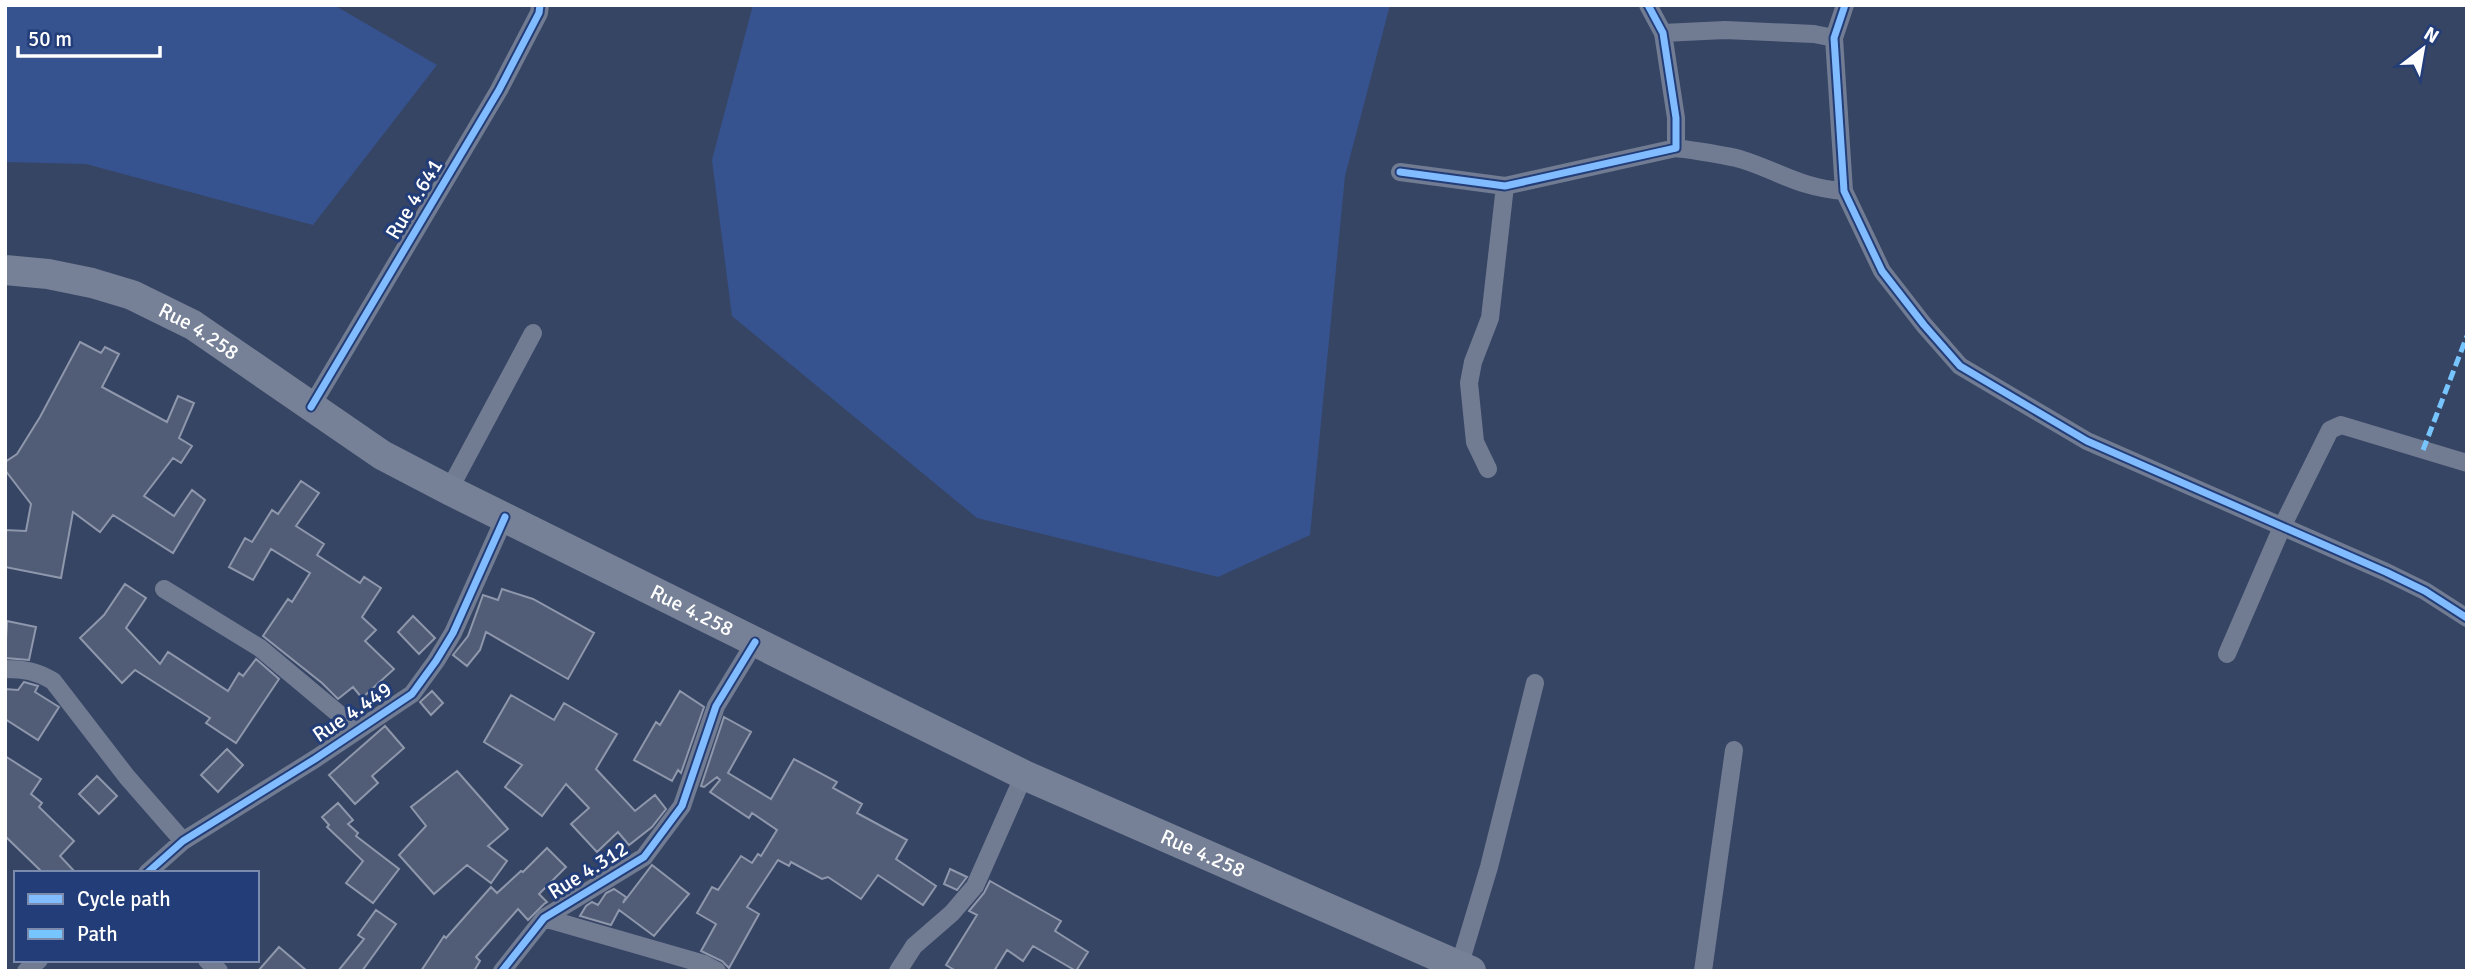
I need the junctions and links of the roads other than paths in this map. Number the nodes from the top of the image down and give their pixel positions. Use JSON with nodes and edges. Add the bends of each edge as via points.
{"nodes":[{"id":1,"x":540,"y":5,"type":"edge"},
{"id":2,"x":1648,"y":5,"type":"edge"},
{"id":3,"x":1845,"y":5,"type":"edge"},
{"id":4,"x":1663,"y":33,"type":"junction"},
{"id":5,"x":1834,"y":38,"type":"junction"},
{"id":6,"x":1676,"y":148,"type":"junction"},
{"id":7,"x":1400,"y":172,"type":"dead end"},
{"id":8,"x":1506,"y":186,"type":"junction"},
{"id":9,"x":1843,"y":191,"type":"junction"},
{"id":10,"x":5,"y":270,"type":"edge"},
{"id":11,"x":533,"y":333,"type":"dead end"},
{"id":12,"x":311,"y":407,"type":"junction"},
{"id":13,"x":2467,"y":463,"type":"edge"},
{"id":14,"x":1488,"y":469,"type":"dead end"},
{"id":15,"x":449,"y":490,"type":"junction"},
{"id":16,"x":505,"y":517,"type":"junction"},
{"id":17,"x":2282,"y":527,"type":"junction"},
{"id":18,"x":164,"y":589,"type":"dead end"},
{"id":19,"x":2467,"y":618,"type":"edge"},
{"id":20,"x":755,"y":642,"type":"junction"},
{"id":21,"x":2227,"y":654,"type":"dead end"},
{"id":22,"x":5,"y":669,"type":"edge"},
{"id":23,"x":1535,"y":683,"type":"dead end"},
{"id":24,"x":358,"y":730,"type":"junction"},
{"id":25,"x":1734,"y":750,"type":"dead end"},
{"id":26,"x":1024,"y":775,"type":"junction"},
{"id":27,"x":183,"y":841,"type":"junction"},
{"id":28,"x":149,"y":871,"type":"edge"},
{"id":29,"x":544,"y":918,"type":"junction"},
{"id":30,"x":1465,"y":969,"type":"edge"},
{"id":31,"x":502,"y":971,"type":"edge"},
{"id":32,"x":717,"y":971,"type":"edge"},
{"id":33,"x":898,"y":971,"type":"edge"},
{"id":34,"x":1703,"y":971,"type":"edge"}],
"edges":[{"from":1,"to":12,"type":"street","name":"Rue 4.641","via":[[499,90]]},
{"from":2,"to":4,"type":"street"},
{"from":3,"to":5,"type":"street"},
{"from":4,"to":5,"type":"street","via":[[1725,30]]},
{"from":4,"to":6,"type":"street"},
{"from":5,"to":9,"type":"street"},
{"from":6,"to":8,"type":"street"},
{"from":6,"to":9,"type":"street","via":[[1740,159],[1795,182]]},
{"from":7,"to":8,"type":"street"},
{"from":8,"to":14,"type":"street","via":[[1490,318],[1469,383],[1475,442]]},
{"from":9,"to":17,"type":"street","via":[[1882,271],[1960,366],[2087,441]]},
{"from":10,"to":12,"type":"highway","name":"Rue 4.258","via":[[59,276],[132,295],[193,325]]},
{"from":11,"to":15,"type":"street"},
{"from":12,"to":15,"type":"highway","name":"Rue 4.258","via":[[382,455]]},
{"from":13,"to":17,"type":"street","via":[[2335,426]]},
{"from":15,"to":16,"type":"highway","name":"Rue 4.258"},
{"from":16,"to":20,"type":"highway","name":"Rue 4.258"},
{"from":16,"to":24,"type":"street","name":"Rue 4.449","via":[[436,661],[412,694]]},
{"from":17,"to":19,"type":"street","via":[[2425,591]]},
{"from":17,"to":21,"type":"street"},
{"from":18,"to":24,"type":"street","via":[[260,648]]},
{"from":20,"to":26,"type":"highway","name":"Rue 4.258"},
{"from":20,"to":29,"type":"street","name":"Rue 4.312","via":[[716,706],[682,806],[644,857]]},
{"from":22,"to":27,"type":"street","via":[[27,669],[53,681]]},
{"from":23,"to":30,"type":"street"},
{"from":24,"to":27,"type":"street","name":"Rue 4.449"},
{"from":25,"to":34,"type":"street"},
{"from":26,"to":30,"type":"highway","name":"Rue 4.258"},
{"from":26,"to":33,"type":"street","via":[[975,886],[914,946]]},
{"from":27,"to":28,"type":"street","name":"Rue 4.449"},
{"from":29,"to":31,"type":"street","name":"Rue 4.312"},
{"from":29,"to":32,"type":"street"}]}
